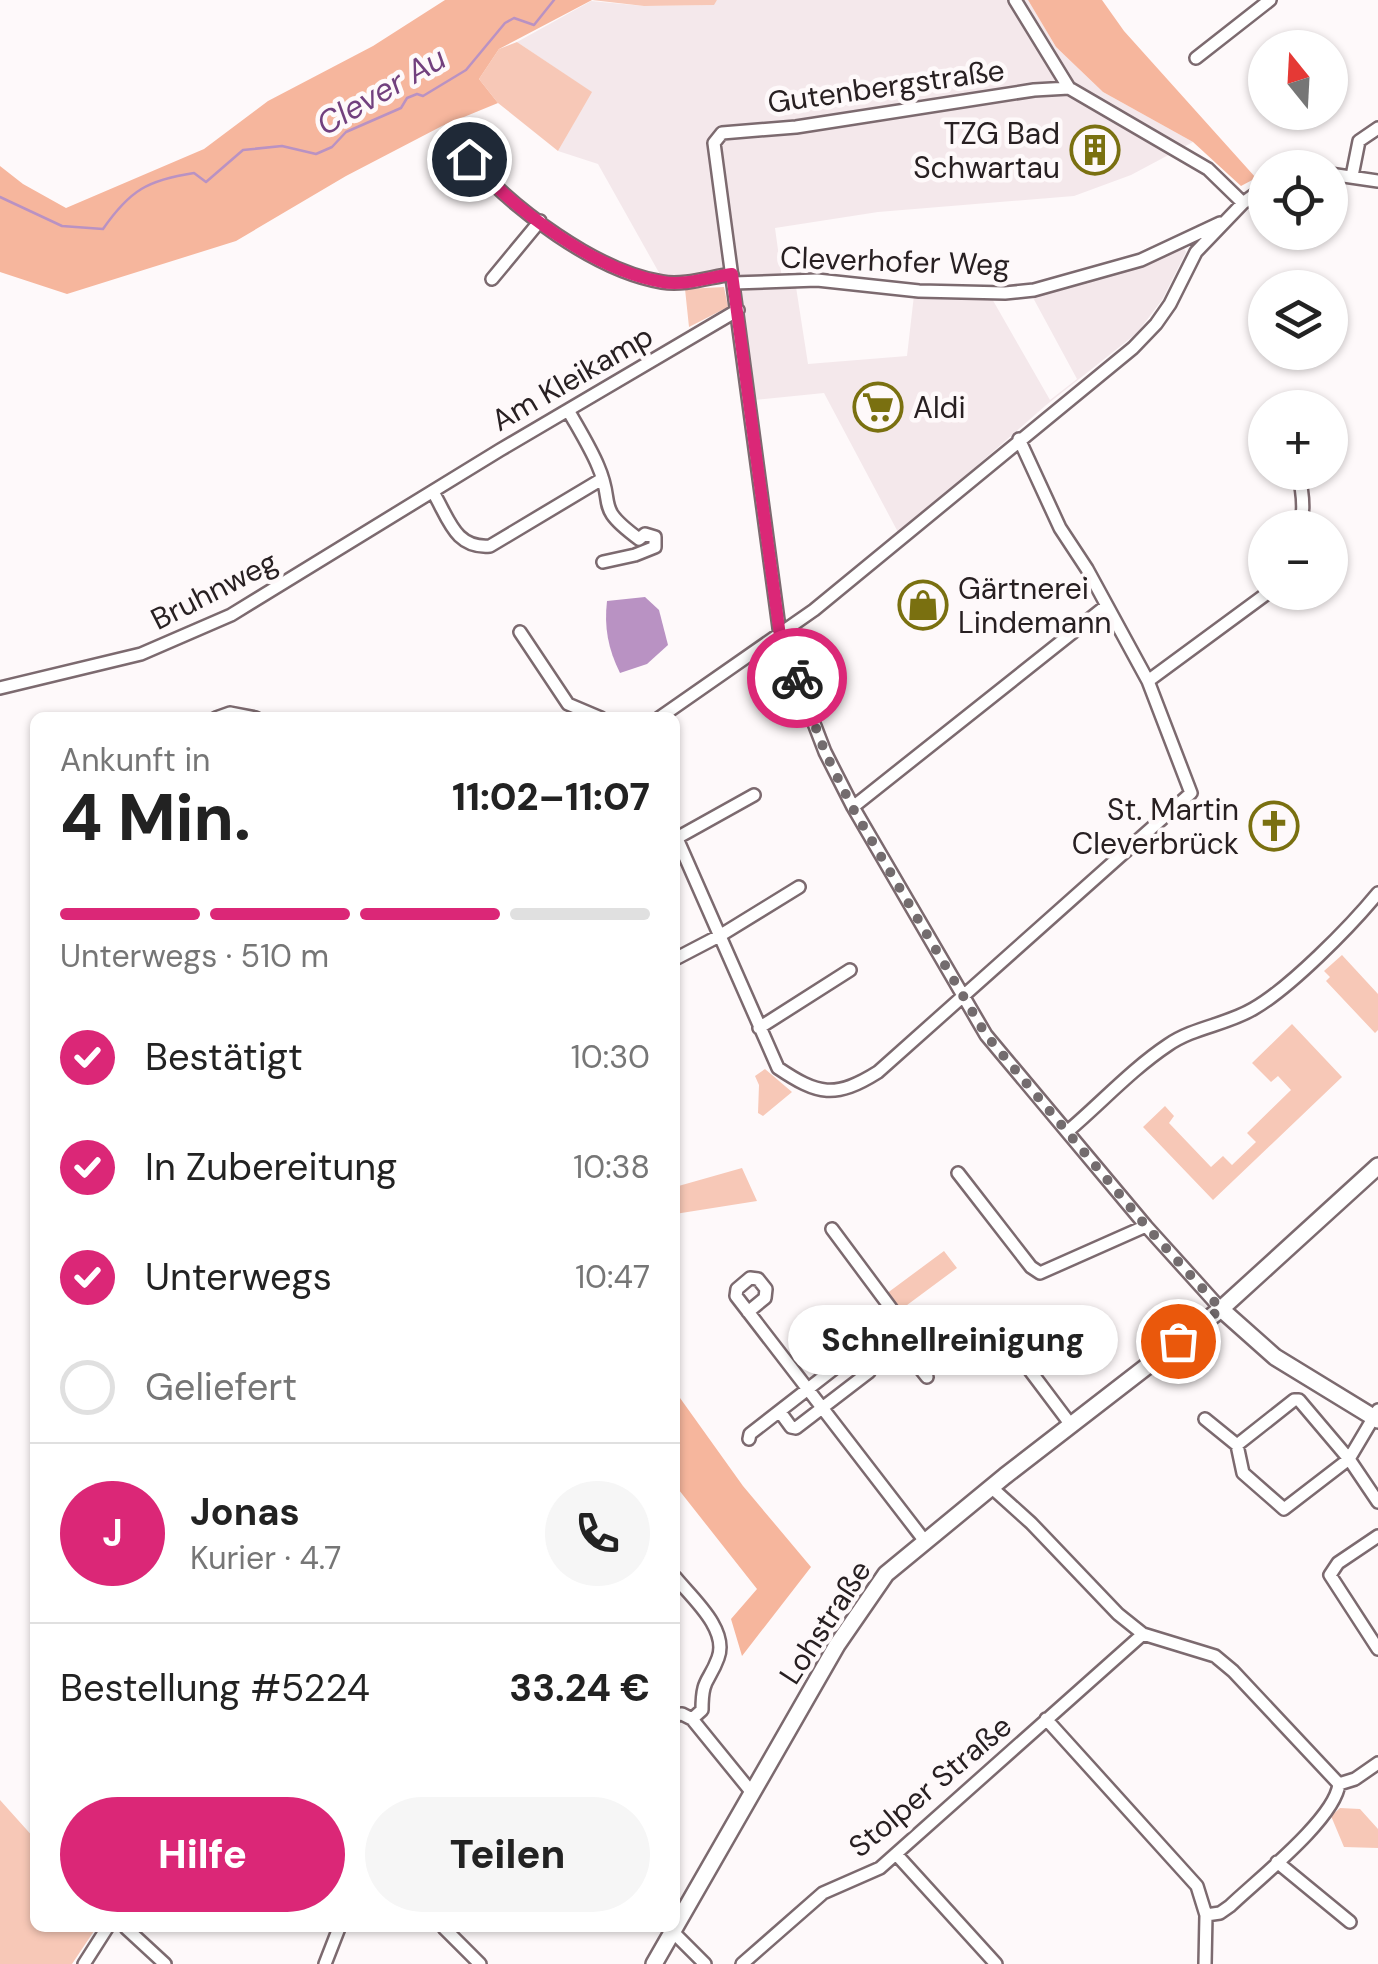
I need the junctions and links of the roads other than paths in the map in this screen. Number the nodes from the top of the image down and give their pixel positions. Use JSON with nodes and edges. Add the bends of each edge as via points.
{"nodes":[{"id":1,"x":1015,"y":0,"type":"edge"},
{"id":2,"x":1270,"y":0,"type":"edge"},
{"id":3,"x":1196,"y":58,"type":"dead end"},
{"id":4,"x":1069,"y":88,"type":"junction"},
{"id":5,"x":1378,"y":128,"type":"edge"},
{"id":6,"x":469,"y":159,"type":"dead end"},
{"id":7,"x":1348,"y":176,"type":"edge"},
{"id":8,"x":1352,"y":176,"type":"junction"},
{"id":9,"x":1378,"y":180,"type":"edge"},
{"id":10,"x":1248,"y":200,"type":"edge"},
{"id":11,"x":1243,"y":203,"type":"junction"},
{"id":12,"x":540,"y":221,"type":"junction"},
{"id":13,"x":1222,"y":222,"type":"junction"},
{"id":14,"x":732,"y":278,"type":"junction"},
{"id":15,"x":492,"y":279,"type":"dead end"},
{"id":16,"x":738,"y":310,"type":"junction"},
{"id":17,"x":568,"y":410,"type":"junction"},
{"id":18,"x":1019,"y":439,"type":"junction"},
{"id":19,"x":602,"y":479,"type":"junction"},
{"id":20,"x":433,"y":492,"type":"junction"},
{"id":21,"x":603,"y":562,"type":"dead end"},
{"id":22,"x":1106,"y":606,"type":"junction"},
{"id":23,"x":1248,"y":607,"type":"edge"},
{"id":24,"x":520,"y":632,"type":"dead end"},
{"id":25,"x":780,"y":636,"type":"junction"},
{"id":26,"x":1148,"y":681,"type":"junction"},
{"id":27,"x":0,"y":688,"type":"edge"},
{"id":28,"x":587,"y":712,"type":"edge"},
{"id":29,"x":668,"y":712,"type":"edge"},
{"id":30,"x":754,"y":795,"type":"dead end"},
{"id":31,"x":852,"y":807,"type":"junction"},
{"id":32,"x":680,"y":835,"type":"edge"},
{"id":33,"x":680,"y":846,"type":"edge"},
{"id":34,"x":799,"y":887,"type":"dead end"},
{"id":35,"x":1378,"y":893,"type":"edge"},
{"id":36,"x":721,"y":935,"type":"junction"},
{"id":37,"x":680,"y":956,"type":"edge"},
{"id":38,"x":850,"y":970,"type":"dead end"},
{"id":39,"x":962,"y":998,"type":"junction"},
{"id":40,"x":759,"y":1028,"type":"junction"},
{"id":41,"x":1068,"y":1132,"type":"junction"},
{"id":42,"x":1378,"y":1166,"type":"edge"},
{"id":43,"x":958,"y":1173,"type":"dead end"},
{"id":44,"x":1146,"y":1226,"type":"junction"},
{"id":45,"x":832,"y":1229,"type":"dead end"},
{"id":46,"x":1221,"y":1309,"type":"junction"},
{"id":47,"x":748,"y":1312,"type":"dead end"},
{"id":48,"x":888,"y":1329,"type":"junction"},
{"id":49,"x":997,"y":1338,"type":"dead end"},
{"id":50,"x":857,"y":1353,"type":"junction"},
{"id":51,"x":927,"y":1376,"type":"dead end"},
{"id":52,"x":808,"y":1391,"type":"junction"},
{"id":53,"x":822,"y":1408,"type":"junction"},
{"id":54,"x":780,"y":1412,"type":"junction"},
{"id":55,"x":1376,"y":1416,"type":"edge"},
{"id":56,"x":1205,"y":1419,"type":"dead end"},
{"id":57,"x":1071,"y":1425,"type":"junction"},
{"id":58,"x":749,"y":1439,"type":"dead end"},
{"id":59,"x":1236,"y":1445,"type":"junction"},
{"id":60,"x":1349,"y":1459,"type":"junction"},
{"id":61,"x":991,"y":1488,"type":"junction"},
{"id":62,"x":1378,"y":1502,"type":"edge"},
{"id":63,"x":1378,"y":1536,"type":"edge"},
{"id":64,"x":924,"y":1540,"type":"junction"},
{"id":65,"x":680,"y":1582,"type":"edge"},
{"id":66,"x":1143,"y":1634,"type":"junction"},
{"id":67,"x":1378,"y":1649,"type":"edge"},
{"id":68,"x":680,"y":1714,"type":"edge"},
{"id":69,"x":692,"y":1719,"type":"junction"},
{"id":70,"x":1046,"y":1720,"type":"junction"},
{"id":71,"x":1378,"y":1763,"type":"edge"},
{"id":72,"x":1339,"y":1784,"type":"junction"},
{"id":73,"x":752,"y":1794,"type":"junction"},
{"id":74,"x":896,"y":1854,"type":"junction"},
{"id":75,"x":1276,"y":1862,"type":"junction"},
{"id":76,"x":1206,"y":1915,"type":"junction"},
{"id":77,"x":680,"y":1920,"type":"edge"},
{"id":78,"x":1350,"y":1922,"type":"dead end"},
{"id":79,"x":104,"y":1932,"type":"edge"},
{"id":80,"x":130,"y":1932,"type":"edge"},
{"id":81,"x":337,"y":1932,"type":"edge"},
{"id":82,"x":448,"y":1932,"type":"edge"},
{"id":83,"x":673,"y":1932,"type":"joint"},
{"id":84,"x":84,"y":1964,"type":"edge"},
{"id":85,"x":165,"y":1964,"type":"edge"},
{"id":86,"x":325,"y":1964,"type":"edge"},
{"id":87,"x":480,"y":1964,"type":"edge"},
{"id":88,"x":654,"y":1964,"type":"edge"},
{"id":89,"x":705,"y":1964,"type":"edge"},
{"id":90,"x":742,"y":1964,"type":"edge"},
{"id":91,"x":996,"y":1964,"type":"edge"},
{"id":92,"x":1204,"y":1964,"type":"edge"}],
"edges":[{"from":1,"to":4,"type":"street"},
{"from":2,"to":3,"type":"street"},
{"from":4,"to":11,"type":"street","via":[[1208,168]]},
{"from":4,"to":14,"type":"street","name":"Gutenbergstraße","via":[[722,133],[714,143]]},
{"from":5,"to":8,"type":"street","via":[[1360,141]]},
{"from":6,"to":12,"type":"street","name":"Cleverhofer Weg"},
{"from":7,"to":8,"type":"street"},
{"from":8,"to":9,"type":"street"},
{"from":10,"to":11,"type":"street"},
{"from":11,"to":13,"type":"street"},
{"from":12,"to":14,"type":"street","name":"Cleverhofer Weg","via":[[637,275],[664,283]]},
{"from":12,"to":15,"type":"street"},
{"from":13,"to":14,"type":"street","name":"Cleverhofer Weg","via":[[1141,260],[1034,290],[919,291]]},
{"from":13,"to":18,"type":"street","via":[[1196,252],[1156,324]]},
{"from":14,"to":16,"type":"street"},
{"from":16,"to":17,"type":"street","name":"Am Kleikamp"},
{"from":16,"to":25,"type":"street"},
{"from":17,"to":19,"type":"street"},
{"from":17,"to":20,"type":"street","name":"Am Kleikamp"},
{"from":18,"to":22,"type":"street"},
{"from":18,"to":25,"type":"street"},
{"from":19,"to":20,"type":"street","via":[[476,548],[462,542]]},
{"from":19,"to":21,"type":"street","via":[[607,510],[640,544],[635,556]]},
{"from":20,"to":27,"type":"street","name":"Bruhnweg","via":[[231,615],[141,654]]},
{"from":22,"to":26,"type":"street"},
{"from":22,"to":31,"type":"street"},
{"from":23,"to":26,"type":"street"},
{"from":24,"to":28,"type":"street","via":[[568,704]]},
{"from":25,"to":29,"type":"street"},
{"from":25,"to":31,"type":"street"},
{"from":26,"to":39,"type":"street","via":[[1191,793]]},
{"from":30,"to":32,"type":"street"},
{"from":31,"to":39,"type":"street"},
{"from":33,"to":36,"type":"street"},
{"from":34,"to":36,"type":"street"},
{"from":35,"to":41,"type":"street","via":[[1268,1000],[1166,1046]]},
{"from":36,"to":37,"type":"street"},
{"from":36,"to":40,"type":"street"},
{"from":38,"to":40,"type":"street"},
{"from":39,"to":40,"type":"street","via":[[878,1072],[830,1091],[808,1089],[778,1068]]},
{"from":39,"to":41,"type":"street"},
{"from":41,"to":44,"type":"street"},
{"from":42,"to":46,"type":"main road","name":"Lohstraße"},
{"from":43,"to":44,"type":"street","via":[[1040,1273]]},
{"from":44,"to":46,"type":"street"},
{"from":45,"to":48,"type":"street","via":[[893,1311]]},
{"from":46,"to":55,"type":"main road","via":[[1275,1358]]},
{"from":46,"to":57,"type":"main road","name":"Lohstraße"},
{"from":47,"to":52,"type":"street"},
{"from":48,"to":50,"type":"street"},
{"from":48,"to":51,"type":"street"},
{"from":49,"to":57,"type":"street","via":[[1004,1336]]},
{"from":50,"to":52,"type":"street"},
{"from":50,"to":53,"type":"street","via":[[869,1372]]},
{"from":52,"to":53,"type":"street"},
{"from":52,"to":54,"type":"street"},
{"from":53,"to":54,"type":"street","via":[[796,1428]]},
{"from":53,"to":64,"type":"street"},
{"from":54,"to":58,"type":"street"},
{"from":55,"to":60,"type":"street"},
{"from":56,"to":59,"type":"street"},
{"from":57,"to":61,"type":"main road","name":"Lohstraße"},
{"from":59,"to":60,"type":"street","via":[[1300,1400]]},
{"from":59,"to":60,"type":"street","via":[[1243,1473],[1284,1509]]},
{"from":60,"to":62,"type":"street"},
{"from":61,"to":64,"type":"main road","name":"Lohstraße"},
{"from":61,"to":66,"type":"street"},
{"from":63,"to":67,"type":"street","via":[[1330,1575]]},
{"from":64,"to":73,"type":"main road","name":"Lohstraße","via":[[886,1574],[852,1619]]},
{"from":65,"to":69,"type":"street","via":[[714,1625],[720,1646],[703,1683],[702,1710]]},
{"from":66,"to":70,"type":"street","name":"Stolper Straße"},
{"from":66,"to":72,"type":"street","via":[[1215,1656]]},
{"from":68,"to":69,"type":"street"},
{"from":69,"to":73,"type":"street"},
{"from":70,"to":74,"type":"street","name":"Stolper Straße"},
{"from":70,"to":76,"type":"street","via":[[1180,1865],[1197,1886]]},
{"from":71,"to":72,"type":"street"},
{"from":72,"to":75,"type":"street","via":[[1332,1805]]},
{"from":73,"to":77,"type":"main road","name":"Lohstraße"},
{"from":74,"to":90,"type":"street","name":"Stolper Straße","via":[[823,1893]]},
{"from":74,"to":91,"type":"street"},
{"from":75,"to":76,"type":"street","via":[[1230,1906]]},
{"from":75,"to":78,"type":"street"},
{"from":76,"to":92,"type":"street"},
{"from":79,"to":84,"type":"street"},
{"from":80,"to":85,"type":"street"},
{"from":81,"to":86,"type":"street"},
{"from":82,"to":87,"type":"street"},
{"from":83,"to":88,"type":"main road","name":"Lohstraße"},
{"from":83,"to":89,"type":"street"}]}
